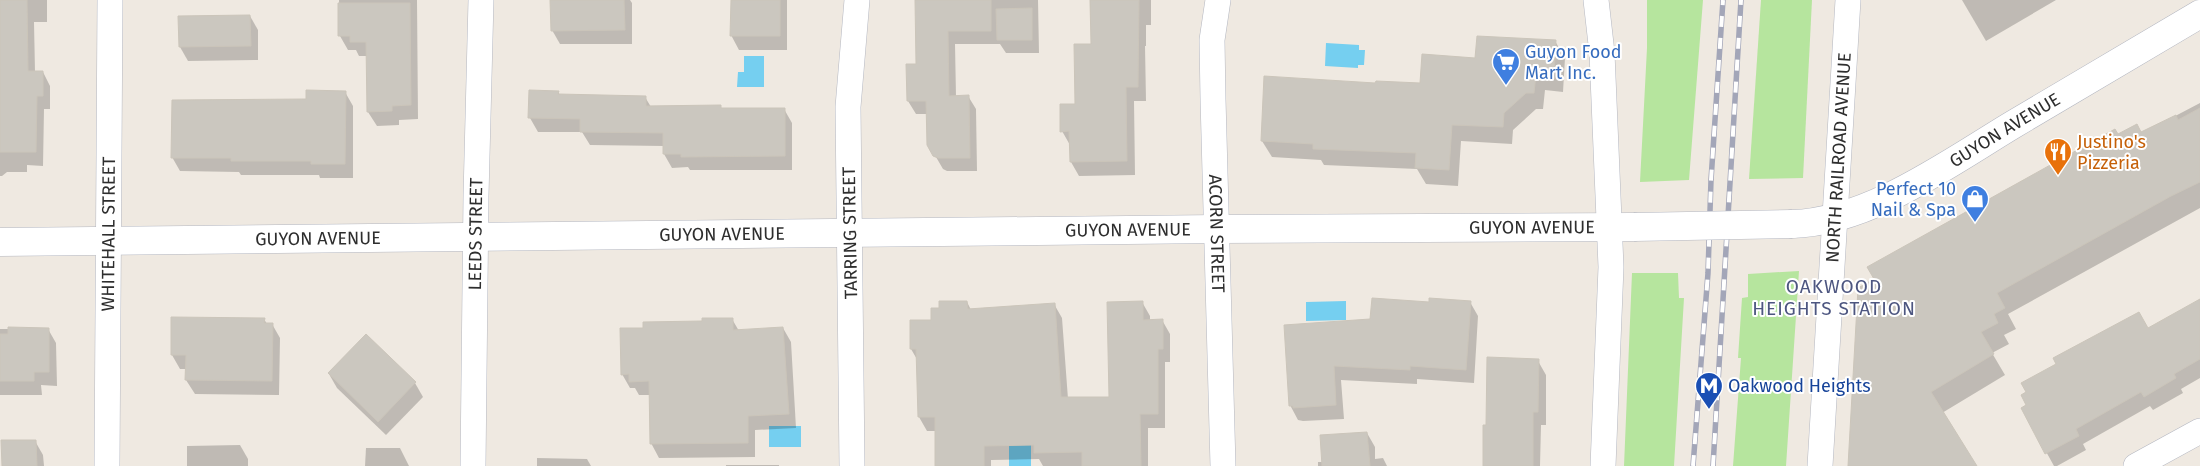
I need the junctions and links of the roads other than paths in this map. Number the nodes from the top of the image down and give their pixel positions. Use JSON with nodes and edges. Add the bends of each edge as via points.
{"nodes":[{"id":1,"x":110,"y":0,"type":"edge"},
{"id":2,"x":482,"y":0,"type":"edge"},
{"id":3,"x":857,"y":0,"type":"edge"},
{"id":4,"x":1218,"y":0,"type":"edge"},
{"id":5,"x":1596,"y":0,"type":"edge"},
{"id":6,"x":1848,"y":0,"type":"edge"},
{"id":7,"x":2200,"y":14,"type":"edge"},
{"id":8,"x":1835,"y":218,"type":"junction"},
{"id":9,"x":1217,"y":228,"type":"junction"},
{"id":10,"x":1608,"y":228,"type":"junction"},
{"id":11,"x":850,"y":234,"type":"junction"},
{"id":12,"x":475,"y":238,"type":"junction"},
{"id":13,"x":0,"y":242,"type":"edge"},
{"id":14,"x":108,"y":242,"type":"junction"},
{"id":15,"x":2200,"y":431,"type":"edge"},
{"id":16,"x":107,"y":466,"type":"edge"},
{"id":17,"x":473,"y":466,"type":"edge"},
{"id":18,"x":852,"y":466,"type":"edge"},
{"id":19,"x":1223,"y":466,"type":"edge"},
{"id":20,"x":1603,"y":466,"type":"edge"},
{"id":21,"x":1820,"y":466,"type":"edge"},
{"id":22,"x":2136,"y":466,"type":"edge"}],
"edges":[{"from":1,"to":14,"type":"street","name":"WHITEHALL STREET"},
{"from":2,"to":12,"type":"street","name":"LEEDS STREET"},
{"from":3,"to":11,"type":"street","name":"TARRING STREET","via":[[848,107]]},
{"from":4,"to":9,"type":"street","name":"ACORN STREET","via":[[1212,40]]},
{"from":5,"to":10,"type":"street","via":[[1602,53]]},
{"from":6,"to":8,"type":"street","name":"NORTH RAILROAD AVENUE"},
{"from":7,"to":8,"type":"street","name":"GUYON AVENUE","via":[[1912,184]]},
{"from":8,"to":10,"type":"street","name":"GUYON AVENUE","bridge":true,"via":[[1792,224]]},
{"from":8,"to":21,"type":"street","name":"NORTH RAILROAD AVENUE"},
{"from":9,"to":10,"type":"street","name":"GUYON AVENUE"},
{"from":9,"to":11,"type":"street","name":"GUYON AVENUE"},
{"from":9,"to":19,"type":"street","name":"ACORN STREET"},
{"from":10,"to":20,"type":"street","via":[[1611,267]]},
{"from":11,"to":12,"type":"street","name":"GUYON AVENUE"},
{"from":11,"to":18,"type":"street","name":"TARRING STREET"},
{"from":12,"to":14,"type":"street","name":"GUYON AVENUE"},
{"from":12,"to":17,"type":"street","name":"LEEDS STREET"},
{"from":13,"to":14,"type":"street","name":"GUYON AVENUE"},
{"from":14,"to":16,"type":"street","name":"WHITEHALL STREET"},
{"from":15,"to":22,"type":"street"}]}
